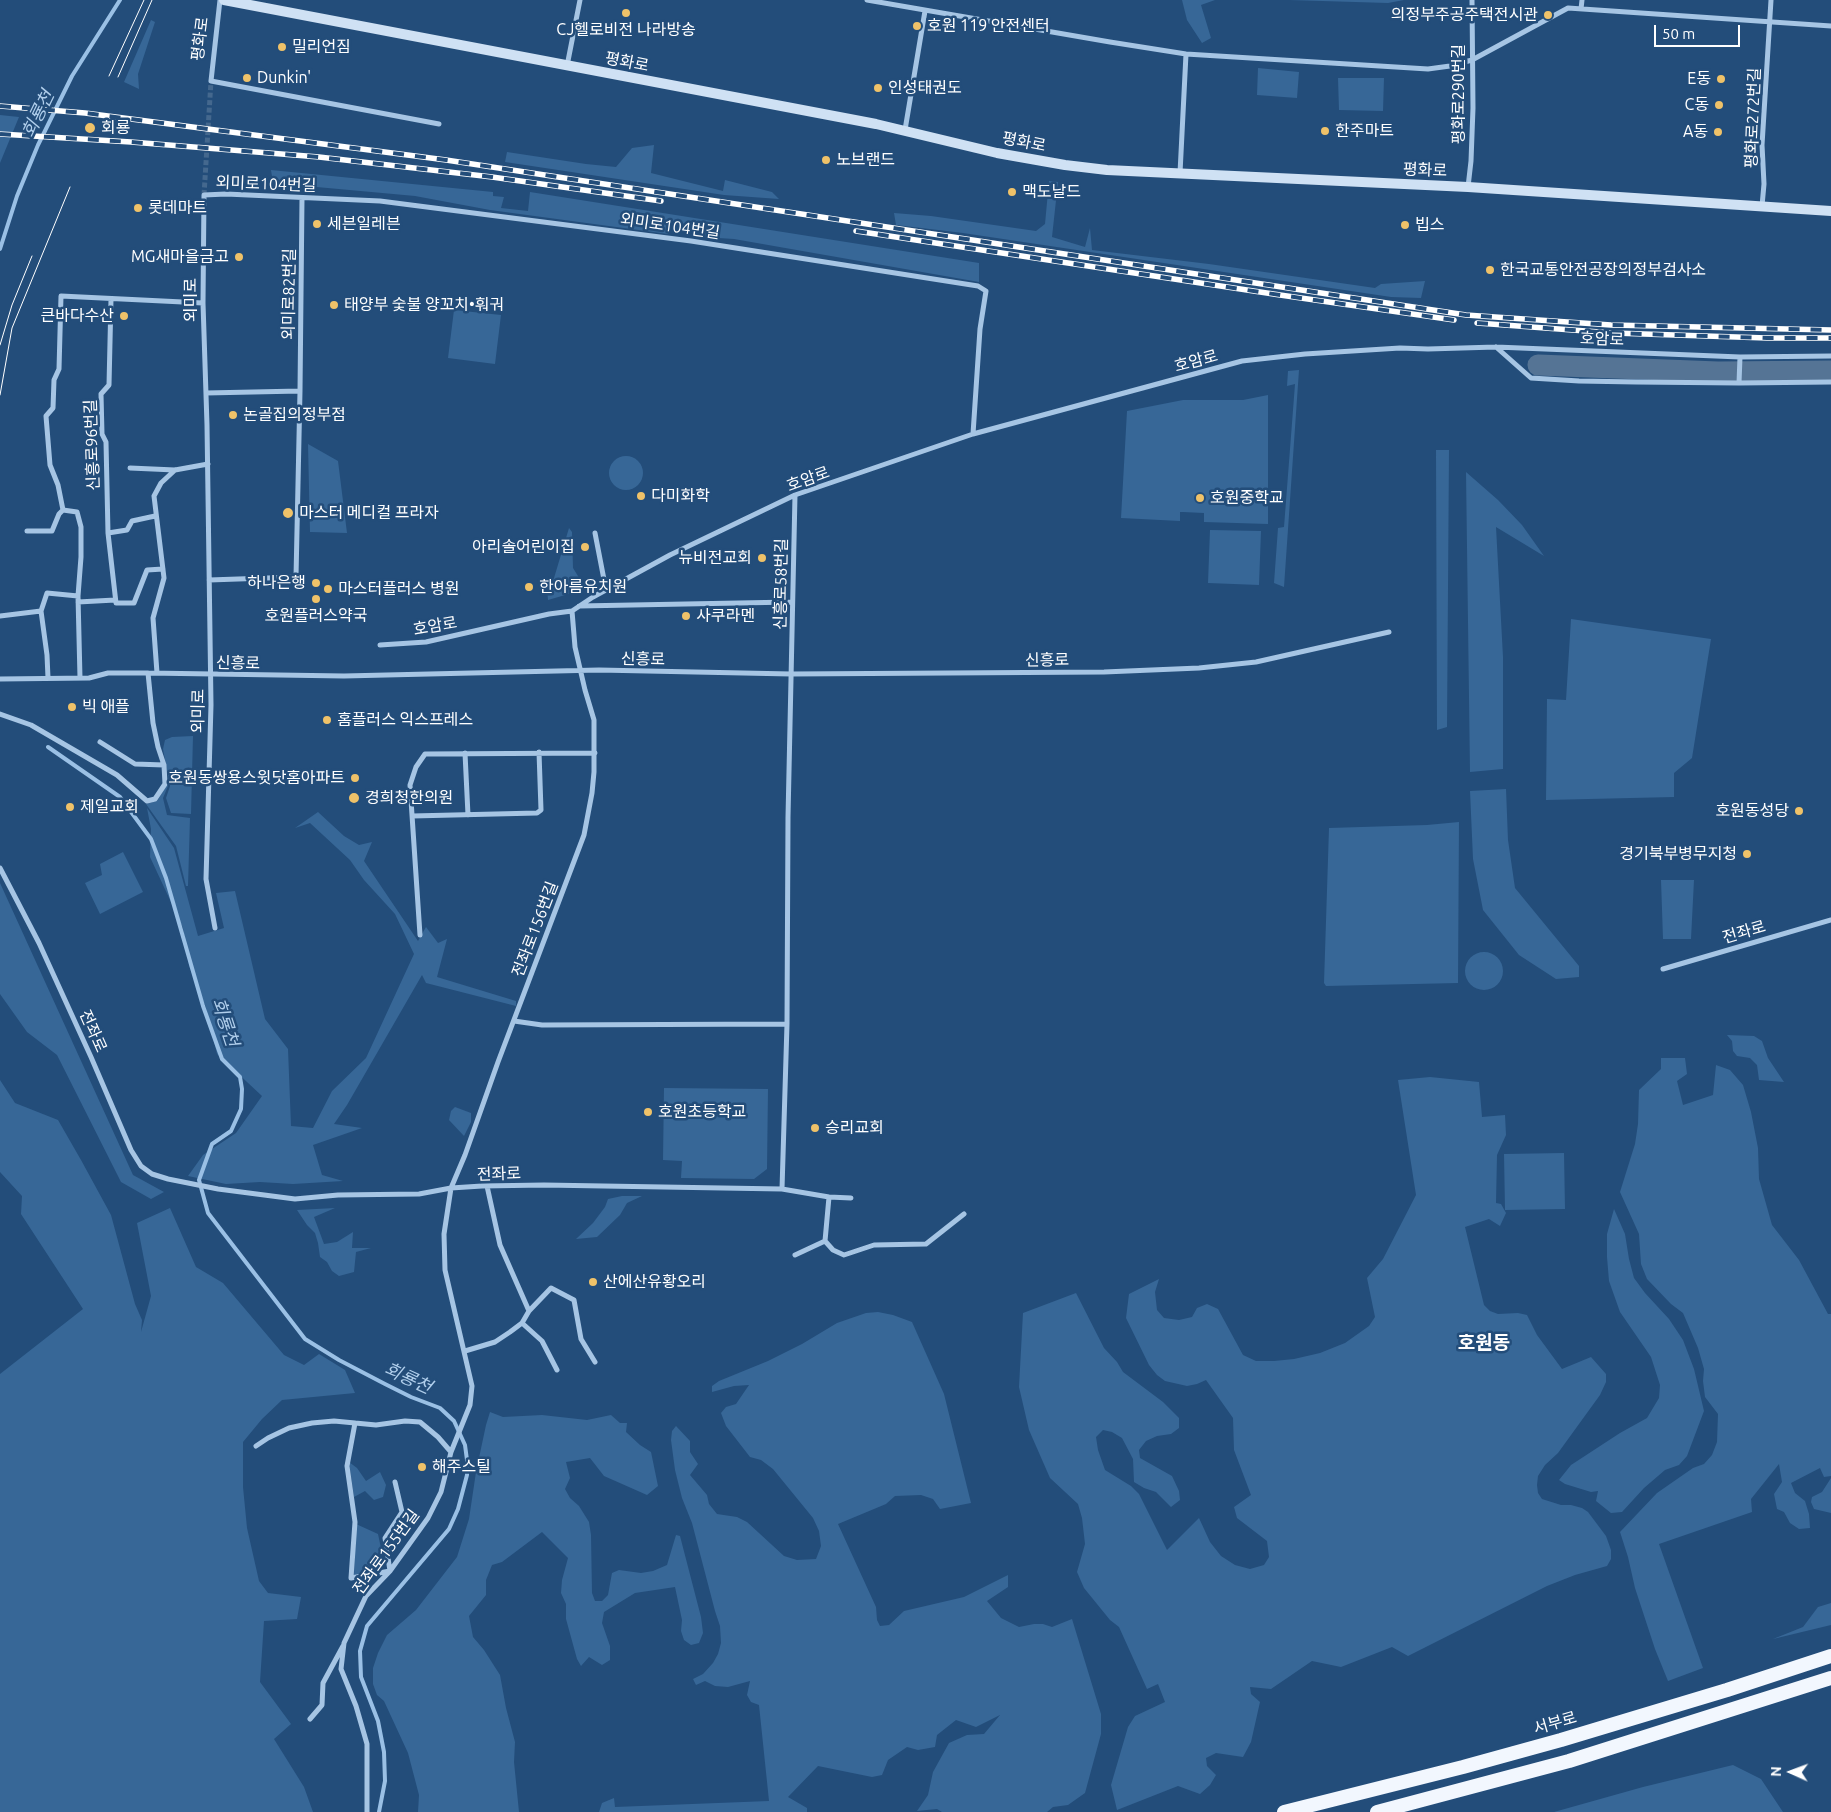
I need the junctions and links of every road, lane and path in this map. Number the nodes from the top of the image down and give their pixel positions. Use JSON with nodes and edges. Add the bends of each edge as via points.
{"nodes":[{"id":1,"x":222,"y":0,"type":"edge"},
{"id":2,"x":580,"y":0,"type":"edge"},
{"id":3,"x":867,"y":0,"type":"edge"},
{"id":4,"x":1472,"y":0,"type":"edge"},
{"id":5,"x":1582,"y":0,"type":"edge"},
{"id":6,"x":1771,"y":0,"type":"edge"},
{"id":7,"x":1581,"y":9,"type":"junction"},
{"id":8,"x":925,"y":11,"type":"junction"},
{"id":9,"x":1770,"y":22,"type":"junction"},
{"id":10,"x":1831,"y":26,"type":"edge"},
{"id":11,"x":1186,"y":54,"type":"junction"},
{"id":12,"x":1472,"y":60,"type":"junction"},
{"id":13,"x":567,"y":66,"type":"junction"},
{"id":14,"x":439,"y":124,"type":"dead end"},
{"id":15,"x":904,"y":130,"type":"junction"},
{"id":16,"x":1180,"y":173,"type":"junction"},
{"id":17,"x":1468,"y":187,"type":"junction"},
{"id":18,"x":204,"y":195,"type":"joint"},
{"id":19,"x":302,"y":198,"type":"junction"},
{"id":20,"x":1762,"y":207,"type":"junction"},
{"id":21,"x":1831,"y":211,"type":"edge"},
{"id":22,"x":112,"y":299,"type":"junction"},
{"id":23,"x":203,"y":302,"type":"junction"},
{"id":24,"x":1496,"y":347,"type":"junction"},
{"id":25,"x":1831,"y":356,"type":"edge"},
{"id":26,"x":1740,"y":357,"type":"junction"},
{"id":27,"x":1831,"y":382,"type":"edge"},
{"id":28,"x":1739,"y":383,"type":"junction"},
{"id":29,"x":300,"y":390,"type":"junction"},
{"id":30,"x":206,"y":393,"type":"junction"},
{"id":31,"x":973,"y":434,"type":"junction"},
{"id":32,"x":208,"y":464,"type":"junction"},
{"id":33,"x":130,"y":468,"type":"dead end"},
{"id":34,"x":175,"y":470,"type":"junction"},
{"id":35,"x":795,"y":495,"type":"junction"},
{"id":36,"x":63,"y":510,"type":"junction"},
{"id":37,"x":155,"y":516,"type":"junction"},
{"id":38,"x":27,"y":531,"type":"dead end"},
{"id":39,"x":108,"y":533,"type":"junction"},
{"id":40,"x":595,"y":534,"type":"dead end"},
{"id":41,"x":163,"y":569,"type":"junction"},
{"id":42,"x":209,"y":580,"type":"junction"},
{"id":43,"x":606,"y":590,"type":"junction"},
{"id":44,"x":78,"y":599,"type":"junction"},
{"id":45,"x":115,"y":600,"type":"junction"},
{"id":46,"x":792,"y":602,"type":"junction"},
{"id":47,"x":578,"y":606,"type":"junction"},
{"id":48,"x":41,"y":611,"type":"junction"},
{"id":49,"x":572,"y":611,"type":"junction"},
{"id":50,"x":0,"y":616,"type":"edge"},
{"id":51,"x":1389,"y":632,"type":"dead end"},
{"id":52,"x":380,"y":645,"type":"dead end"},
{"id":53,"x":580,"y":671,"type":"junction"},
{"id":54,"x":148,"y":673,"type":"junction"},
{"id":55,"x":157,"y":673,"type":"junction"},
{"id":56,"x":791,"y":674,"type":"junction"},
{"id":57,"x":211,"y":675,"type":"junction"},
{"id":58,"x":48,"y":678,"type":"junction"},
{"id":59,"x":80,"y":678,"type":"junction"},
{"id":60,"x":0,"y":679,"type":"edge"},
{"id":61,"x":0,"y":714,"type":"edge"},
{"id":62,"x":100,"y":742,"type":"dead end"},
{"id":63,"x":539,"y":752,"type":"junction"},
{"id":64,"x":466,"y":753,"type":"junction"},
{"id":65,"x":595,"y":753,"type":"junction"},
{"id":66,"x":164,"y":765,"type":"junction"},
{"id":67,"x":468,"y":815,"type":"junction"},
{"id":68,"x":412,"y":816,"type":"junction"},
{"id":69,"x":0,"y":868,"type":"edge"},
{"id":70,"x":1831,"y":920,"type":"edge"},
{"id":71,"x":215,"y":928,"type":"dead end"},
{"id":72,"x":420,"y":935,"type":"dead end"},
{"id":73,"x":1663,"y":969,"type":"dead end"},
{"id":74,"x":514,"y":1020,"type":"junction"},
{"id":75,"x":787,"y":1024,"type":"junction"},
{"id":76,"x":487,"y":1186,"type":"junction"},
{"id":77,"x":451,"y":1188,"type":"junction"},
{"id":78,"x":782,"y":1189,"type":"junction"},
{"id":79,"x":829,"y":1197,"type":"junction"},
{"id":80,"x":851,"y":1198,"type":"dead end"},
{"id":81,"x":964,"y":1214,"type":"dead end"},
{"id":82,"x":825,"y":1241,"type":"junction"},
{"id":83,"x":795,"y":1255,"type":"dead end"},
{"id":84,"x":529,"y":1311,"type":"junction"},
{"id":85,"x":522,"y":1323,"type":"junction"},
{"id":86,"x":465,"y":1351,"type":"junction"},
{"id":87,"x":595,"y":1362,"type":"dead end"},
{"id":88,"x":557,"y":1370,"type":"dead end"},
{"id":89,"x":354,"y":1423,"type":"junction"},
{"id":90,"x":256,"y":1446,"type":"dead end"},
{"id":91,"x":451,"y":1452,"type":"junction"},
{"id":92,"x":395,"y":1482,"type":"dead end"},
{"id":93,"x":390,"y":1571,"type":"junction"},
{"id":94,"x":344,"y":1643,"type":"junction"},
{"id":95,"x":1831,"y":1656,"type":"edge"},
{"id":96,"x":1831,"y":1678,"type":"edge"},
{"id":97,"x":310,"y":1719,"type":"dead end"},
{"id":98,"x":367,"y":1812,"type":"edge"},
{"id":99,"x":1284,"y":1812,"type":"edge"},
{"id":100,"x":1377,"y":1812,"type":"edge"}],
"edges":[{"from":1,"to":13,"type":"main road","name":"평화로"},
{"from":1,"to":14,"type":"street","name":"평화로","via":[[210,81]]},
{"from":2,"to":13,"type":"street"},
{"from":3,"to":8,"type":"street"},
{"from":4,"to":12,"type":"street","name":"평화로290번길"},
{"from":5,"to":7,"type":"street"},
{"from":6,"to":9,"type":"street","name":"평화로272번길"},
{"from":7,"to":9,"type":"street"},
{"from":7,"to":12,"type":"street","via":[[1568,8]]},
{"from":8,"to":11,"type":"street"},
{"from":8,"to":15,"type":"street"},
{"from":9,"to":10,"type":"street"},
{"from":9,"to":20,"type":"street","name":"평화로272번길","via":[[1762,145]]},
{"from":11,"to":12,"type":"street","via":[[1428,69]]},
{"from":11,"to":16,"type":"street"},
{"from":12,"to":17,"type":"street","name":"평화로290번길","via":[[1473,108]]},
{"from":13,"to":15,"type":"main road","name":"평화로"},
{"from":15,"to":16,"type":"main road","name":"평화로","via":[[1040,162],[1107,170]]},
{"from":16,"to":17,"type":"main road","name":"평화로"},
{"from":17,"to":20,"type":"main road","name":"평화로"},
{"from":18,"to":19,"type":"street","name":"외미로104번길"},
{"from":18,"to":23,"type":"street","name":"외미로"},
{"from":19,"to":29,"type":"street","name":"외미로82번길"},
{"from":19,"to":31,"type":"street","name":"외미로104번길","via":[[380,200],[691,241],[978,286],[986,292],[980,329]]},
{"from":20,"to":21,"type":"main road","name":"평화로"},
{"from":22,"to":23,"type":"street"},
{"from":22,"to":36,"type":"street","via":[[61,296],[58,369],[54,380],[53,408],[46,416],[50,465]]},
{"from":22,"to":39,"type":"street","name":"신흥로96번길","via":[[109,385],[101,394],[102,434],[106,442]]},
{"from":23,"to":30,"type":"street","name":"외미로"},
{"from":24,"to":26,"type":"street","name":"호암로"},
{"from":24,"to":28,"type":"street","via":[[1531,378]]},
{"from":24,"to":31,"type":"street","name":"호암로","via":[[1400,348],[1242,361]]},
{"from":25,"to":26,"type":"street","name":"호암로"},
{"from":26,"to":28,"type":"street"},
{"from":27,"to":28,"type":"street"},
{"from":29,"to":30,"type":"street"},
{"from":29,"to":42,"type":"street","name":"외미로82번길","via":[[296,577]]},
{"from":30,"to":32,"type":"street","name":"외미로"},
{"from":31,"to":35,"type":"street","name":"호암로"},
{"from":32,"to":34,"type":"street"},
{"from":32,"to":42,"type":"street","name":"외미로"},
{"from":33,"to":34,"type":"street"},
{"from":34,"to":37,"type":"street","via":[[161,483],[154,496]]},
{"from":35,"to":43,"type":"street","name":"호암로","via":[[670,555]]},
{"from":35,"to":46,"type":"street","name":"신흥로58번길"},
{"from":36,"to":38,"type":"street","via":[[52,531]]},
{"from":36,"to":44,"type":"street","via":[[77,512],[81,527]]},
{"from":37,"to":39,"type":"street","via":[[132,521],[127,530]]},
{"from":37,"to":41,"type":"street"},
{"from":39,"to":45,"type":"street","name":"신흥로96번길"},
{"from":40,"to":43,"type":"street"},
{"from":41,"to":45,"type":"street","via":[[147,570],[134,603],[116,603]]},
{"from":41,"to":55,"type":"street","via":[[164,578],[153,618]]},
{"from":42,"to":57,"type":"street","name":"외미로"},
{"from":43,"to":47,"type":"street","name":"호암로"},
{"from":44,"to":45,"type":"street"},
{"from":44,"to":48,"type":"street","via":[[47,592]]},
{"from":44,"to":59,"type":"street"},
{"from":46,"to":47,"type":"street"},
{"from":46,"to":56,"type":"street","name":"신흥로58번길"},
{"from":47,"to":49,"type":"street","name":"호암로"},
{"from":48,"to":50,"type":"street"},
{"from":48,"to":58,"type":"street"},
{"from":49,"to":52,"type":"street","name":"호암로","via":[[426,642]]},
{"from":49,"to":53,"type":"street","name":"전좌로156번길"},
{"from":51,"to":56,"type":"street","name":"신흥로","via":[[1256,662],[1199,668],[1003,674]]},
{"from":53,"to":56,"type":"street","name":"신흥로"},
{"from":53,"to":57,"type":"street","name":"신흥로"},
{"from":53,"to":65,"type":"street","name":"전좌로156번길","via":[[594,720]]},
{"from":54,"to":55,"type":"street","name":"신흥로"},
{"from":54,"to":59,"type":"street","name":"신흥로","via":[[108,673]]},
{"from":54,"to":66,"type":"street","via":[[153,723]]},
{"from":55,"to":57,"type":"street","name":"신흥로"},
{"from":56,"to":75,"type":"street","name":"신흥로58번길"},
{"from":57,"to":71,"type":"street","name":"외미로","via":[[206,880]]},
{"from":58,"to":59,"type":"street","name":"신흥로"},
{"from":58,"to":60,"type":"street","name":"신흥로"},
{"from":61,"to":66,"type":"street","via":[[31,725],[117,775],[147,801],[155,798],[165,784]]},
{"from":62,"to":66,"type":"street","via":[[135,764]]},
{"from":63,"to":64,"type":"street"},
{"from":63,"to":65,"type":"street"},
{"from":63,"to":67,"type":"street","via":[[541,810],[537,813]]},
{"from":64,"to":67,"type":"street"},
{"from":64,"to":68,"type":"street","via":[[424,754],[410,785]]},
{"from":65,"to":74,"type":"street","name":"전좌로156번길","via":[[584,835]]},
{"from":67,"to":68,"type":"street"},
{"from":68,"to":72,"type":"street"},
{"from":69,"to":77,"type":"street","name":"전좌로","via":[[39,943],[131,1150],[141,1166],[152,1174],[218,1190],[295,1198],[418,1194]]},
{"from":70,"to":73,"type":"street","name":"전좌로"},
{"from":74,"to":75,"type":"street","via":[[560,1025]]},
{"from":74,"to":77,"type":"street","name":"전좌로156번길"},
{"from":75,"to":78,"type":"street","name":"신흥로58번길"},
{"from":76,"to":77,"type":"street","name":"전좌로"},
{"from":76,"to":78,"type":"street","name":"전좌로"},
{"from":76,"to":84,"type":"street","via":[[500,1245]]},
{"from":77,"to":86,"type":"street","name":"전좌로155번길","via":[[444,1234],[445,1270]]},
{"from":78,"to":79,"type":"street","name":"전좌로"},
{"from":79,"to":80,"type":"street","name":"전좌로"},
{"from":79,"to":82,"type":"street"},
{"from":81,"to":82,"type":"street","via":[[926,1244],[874,1245],[844,1255]]},
{"from":82,"to":83,"type":"street"},
{"from":84,"to":85,"type":"street"},
{"from":84,"to":87,"type":"street","via":[[551,1288],[574,1300],[581,1340]]},
{"from":85,"to":86,"type":"street","via":[[495,1342]]},
{"from":85,"to":88,"type":"street","via":[[542,1341]]},
{"from":86,"to":91,"type":"street","name":"전좌로155번길","via":[[472,1386],[466,1417]]},
{"from":89,"to":90,"type":"street","via":[[334,1421],[289,1428]]},
{"from":89,"to":91,"type":"street","via":[[420,1422]]},
{"from":89,"to":93,"type":"street","via":[[348,1466],[356,1522],[351,1578]]},
{"from":91,"to":93,"type":"street","name":"전좌로155번길","via":[[441,1492],[428,1518]]},
{"from":92,"to":93,"type":"street","via":[[402,1512],[386,1538]]},
{"from":93,"to":94,"type":"street","name":"전좌로155번길","via":[[366,1596]]},
{"from":94,"to":97,"type":"street","via":[[323,1683],[322,1705]]},
{"from":94,"to":98,"type":"street","name":"전좌로155번길","via":[[341,1669],[367,1744]]},
{"from":95,"to":99,"type":"highway","name":"서부로","via":[[1561,1740]]},
{"from":96,"to":100,"type":"highway","via":[[1569,1761]]}]}
